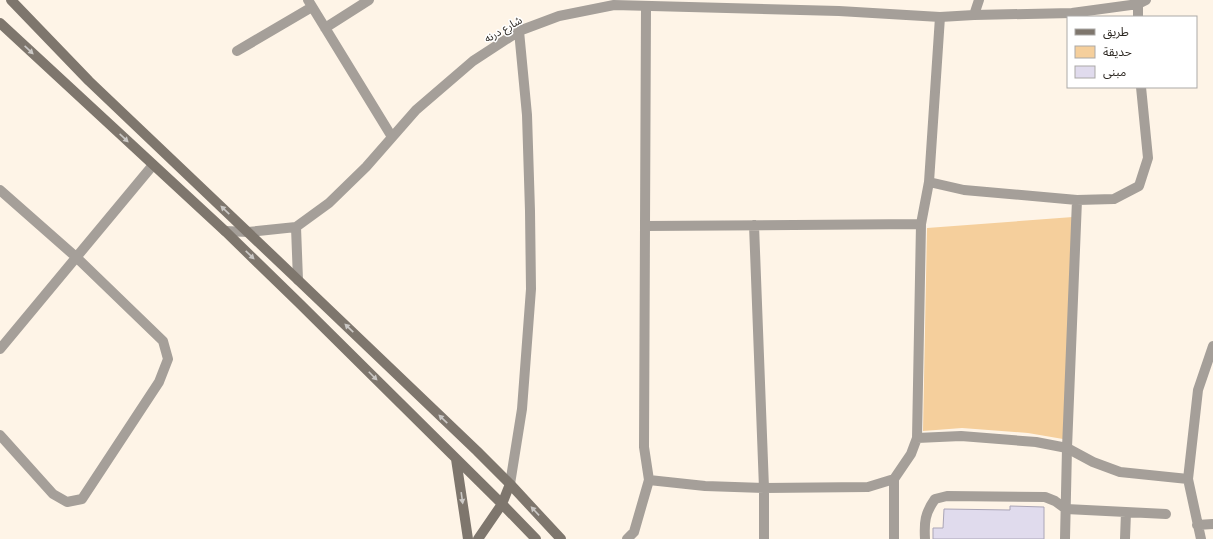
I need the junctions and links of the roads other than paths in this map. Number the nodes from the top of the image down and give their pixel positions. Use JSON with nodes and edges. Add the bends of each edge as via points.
{"nodes":[{"id":1,"x":11,"y":0,"type":"edge"},
{"id":2,"x":369,"y":0,"type":"edge"},
{"id":3,"x":839,"y":0,"type":"edge"},
{"id":4,"x":979,"y":0,"type":"edge"},
{"id":5,"x":614,"y":2,"type":"edge"},
{"id":6,"x":1142,"y":2,"type":"edge"},
{"id":7,"x":310,"y":4,"type":"edge"},
{"id":8,"x":646,"y":6,"type":"junction"},
{"id":9,"x":840,"y":10,"type":"junction"},
{"id":10,"x":974,"y":15,"type":"junction"},
{"id":11,"x":1138,"y":16,"type":"edge"},
{"id":12,"x":940,"y":17,"type":"junction"},
{"id":13,"x":0,"y":23,"type":"edge"},
{"id":14,"x":325,"y":28,"type":"junction"},
{"id":15,"x":519,"y":31,"type":"junction"},
{"id":16,"x":238,"y":52,"type":"dead end"},
{"id":17,"x":1141,"y":88,"type":"edge"},
{"id":18,"x":392,"y":137,"type":"junction"},
{"id":19,"x":153,"y":165,"type":"junction"},
{"id":20,"x":929,"y":182,"type":"junction"},
{"id":21,"x":0,"y":190,"type":"edge"},
{"id":22,"x":1077,"y":200,"type":"junction"},
{"id":23,"x":921,"y":224,"type":"junction"},
{"id":24,"x":754,"y":225,"type":"junction"},
{"id":25,"x":645,"y":226,"type":"junction"},
{"id":26,"x":296,"y":227,"type":"junction"},
{"id":27,"x":225,"y":231,"type":"junction"},
{"id":28,"x":248,"y":232,"type":"junction"},
{"id":29,"x":76,"y":257,"type":"junction"},
{"id":30,"x":298,"y":280,"type":"junction"},
{"id":31,"x":1213,"y":346,"type":"edge"},
{"id":32,"x":0,"y":348,"type":"edge"},
{"id":33,"x":0,"y":435,"type":"edge"},
{"id":34,"x":917,"y":438,"type":"junction"},
{"id":35,"x":1067,"y":448,"type":"junction"},
{"id":36,"x":456,"y":459,"type":"junction"},
{"id":37,"x":894,"y":479,"type":"junction"},
{"id":38,"x":1188,"y":479,"type":"junction"},
{"id":39,"x":649,"y":480,"type":"junction"},
{"id":40,"x":510,"y":484,"type":"junction"},
{"id":41,"x":764,"y":488,"type":"junction"},
{"id":42,"x":502,"y":504,"type":"junction"},
{"id":43,"x":1066,"y":509,"type":"junction"},
{"id":44,"x":1126,"y":512,"type":"junction"},
{"id":45,"x":1166,"y":514,"type":"dead end"},
{"id":46,"x":1213,"y":524,"type":"edge"},
{"id":47,"x":1197,"y":525,"type":"junction"},
{"id":48,"x":468,"y":539,"type":"edge"},
{"id":49,"x":478,"y":539,"type":"edge"},
{"id":50,"x":536,"y":539,"type":"edge"},
{"id":51,"x":561,"y":539,"type":"edge"},
{"id":52,"x":627,"y":539,"type":"edge"},
{"id":53,"x":764,"y":539,"type":"edge"},
{"id":54,"x":894,"y":539,"type":"edge"},
{"id":55,"x":925,"y":539,"type":"edge"},
{"id":56,"x":1065,"y":539,"type":"edge"},
{"id":57,"x":1125,"y":539,"type":"edge"},
{"id":58,"x":1201,"y":539,"type":"edge"}],
"edges":[{"from":28,"to":1,"type":"main road","one_way":true,"via":[[89,81]]},
{"from":2,"to":14,"type":"street"},
{"from":3,"to":9,"type":"street"},
{"from":4,"to":10,"type":"street"},
{"from":5,"to":8,"type":"street","name":"شارع درنه"},
{"from":5,"to":15,"type":"street","name":"شارع درنه","via":[[559,16]]},
{"from":6,"to":10,"type":"street","name":"شارع درنه","via":[[1072,13]]},
{"from":6,"to":11,"type":"street"},
{"from":7,"to":14,"type":"street"},
{"from":7,"to":16,"type":"street"},
{"from":8,"to":9,"type":"street","name":"شارع درنه"},
{"from":8,"to":25,"type":"street"},
{"from":9,"to":12,"type":"street","name":"شارع درنه"},
{"from":10,"to":12,"type":"street","name":"شارع درنه"},
{"from":12,"to":20,"type":"street"},
{"from":13,"to":19,"type":"main road","one_way":true},
{"from":14,"to":18,"type":"street"},
{"from":15,"to":18,"type":"street","name":"شارع درنه","via":[[473,60],[416,110]]},
{"from":15,"to":40,"type":"street","via":[[527,115],[530,289],[522,409]]},
{"from":17,"to":22,"type":"street","via":[[1148,158],[1139,186],[1114,199]]},
{"from":18,"to":26,"type":"street","name":"شارع درنه","via":[[329,203]]},
{"from":19,"to":27,"type":"main road"},
{"from":19,"to":29,"type":"street"},
{"from":20,"to":22,"type":"street","via":[[964,190]]},
{"from":20,"to":23,"type":"street"},
{"from":21,"to":29,"type":"street"},
{"from":22,"to":35,"type":"street"},
{"from":23,"to":24,"type":"street"},
{"from":23,"to":34,"type":"street"},
{"from":24,"to":25,"type":"street"},
{"from":24,"to":41,"type":"street"},
{"from":25,"to":39,"type":"street","via":[[644,447]]},
{"from":26,"to":28,"type":"street"},
{"from":26,"to":30,"type":"street"},
{"from":27,"to":28,"type":"street"},
{"from":27,"to":36,"type":"main road","one_way":true},
{"from":28,"to":30,"type":"main road"},
{"from":29,"to":32,"type":"street"},
{"from":29,"to":33,"type":"street","via":[[163,341],[168,360],[159,382],[82,500],[67,502],[53,494]]},
{"from":40,"to":30,"type":"main road","one_way":true},
{"from":31,"to":38,"type":"street","via":[[1198,390]]},
{"from":34,"to":35,"type":"street","via":[[962,436],[1036,442]]},
{"from":34,"to":37,"type":"street","via":[[911,454]]},
{"from":35,"to":38,"type":"street","via":[[1093,462],[1120,472]]},
{"from":35,"to":43,"type":"street"},
{"from":36,"to":42,"type":"main road"},
{"from":36,"to":48,"type":"main road","one_way":true},
{"from":37,"to":41,"type":"street","via":[[868,487]]},
{"from":37,"to":54,"type":"street"},
{"from":38,"to":47,"type":"street"},
{"from":39,"to":41,"type":"street","via":[[704,486]]},
{"from":39,"to":52,"type":"street","via":[[634,532]]},
{"from":40,"to":42,"type":"main road"},
{"from":51,"to":40,"type":"main road","one_way":true},
{"from":41,"to":53,"type":"street"},
{"from":42,"to":49,"type":"main road"},
{"from":42,"to":50,"type":"main road"},
{"from":43,"to":44,"type":"street"},
{"from":43,"to":55,"type":"street","via":[[1046,497],[947,496],[935,499],[930,506],[924,520]]},
{"from":43,"to":56,"type":"street"},
{"from":44,"to":45,"type":"street"},
{"from":44,"to":57,"type":"street"},
{"from":46,"to":47,"type":"street"},
{"from":47,"to":58,"type":"street"}]}
